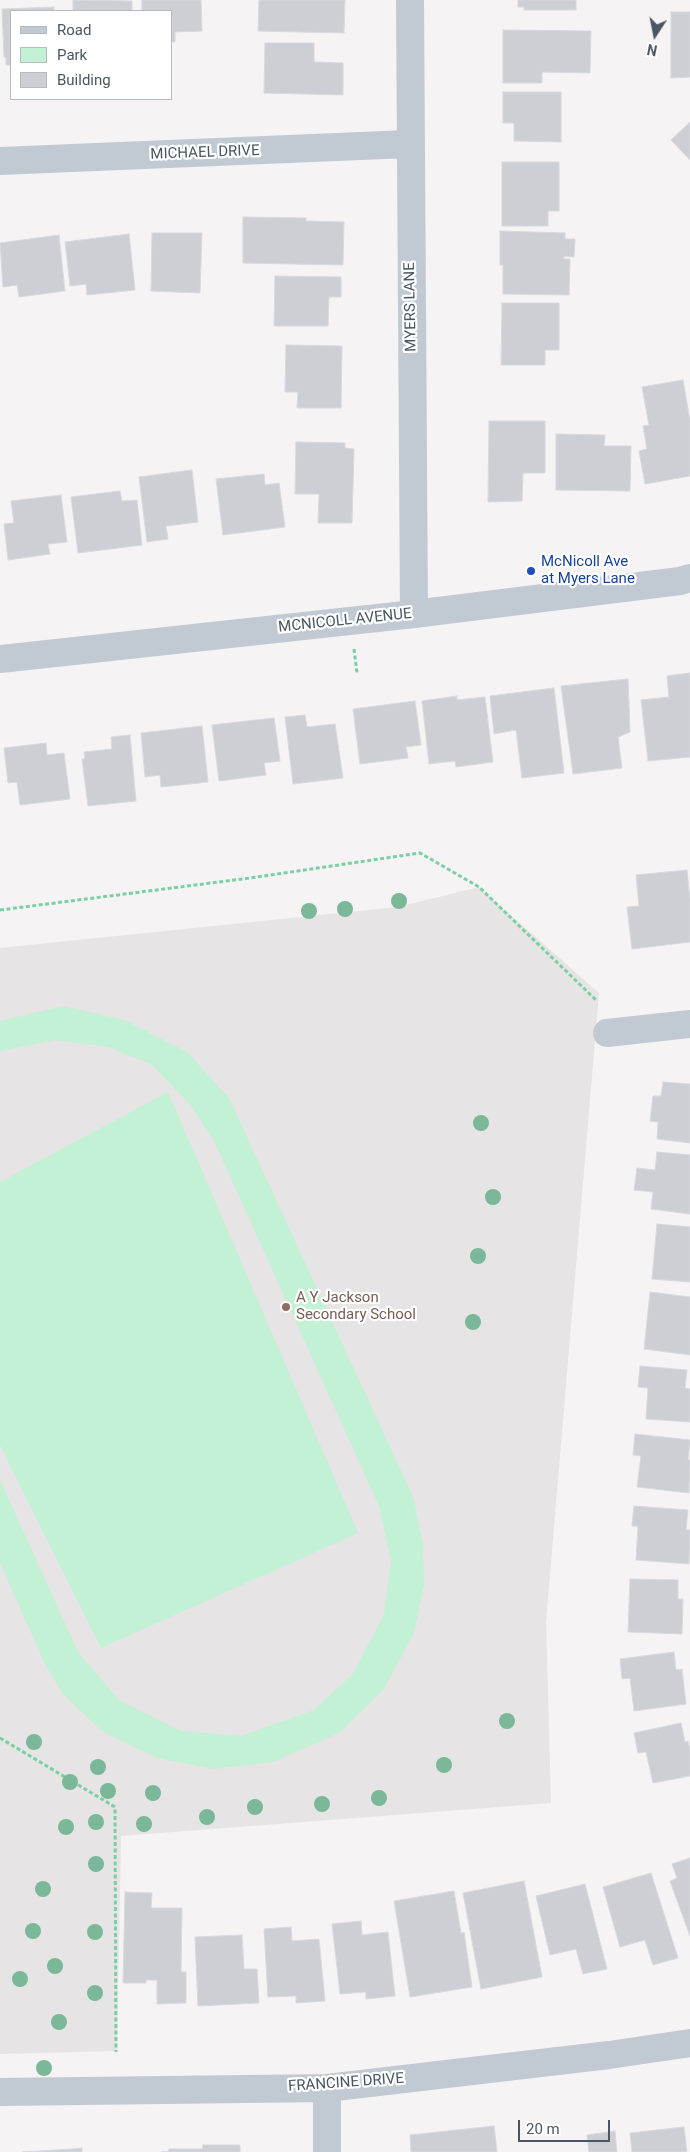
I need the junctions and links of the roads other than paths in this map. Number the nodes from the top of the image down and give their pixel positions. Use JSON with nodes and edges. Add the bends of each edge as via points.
{"nodes":[{"id":1,"x":410,"y":0,"type":"edge"},
{"id":2,"x":409,"y":144,"type":"junction"},
{"id":3,"x":0,"y":161,"type":"edge"},
{"id":4,"x":690,"y":578,"type":"edge"},
{"id":5,"x":414,"y":614,"type":"junction"},
{"id":6,"x":0,"y":659,"type":"edge"},
{"id":7,"x":690,"y":1024,"type":"edge"},
{"id":8,"x":607,"y":1033,"type":"dead end"},
{"id":9,"x":690,"y":2043,"type":"edge"},
{"id":10,"x":327,"y":2088,"type":"junction"},
{"id":11,"x":0,"y":2092,"type":"edge"},
{"id":12,"x":327,"y":2152,"type":"edge"}],
"edges":[{"from":1,"to":2,"type":"street","name":"MYERS LANE"},
{"from":2,"to":3,"type":"street","name":"MICHAEL DRIVE"},
{"from":2,"to":5,"type":"street","name":"MYERS LANE"},
{"from":4,"to":5,"type":"street","name":"MCNICOLL AVENUE"},
{"from":5,"to":6,"type":"street","name":"MCNICOLL AVENUE"},
{"from":7,"to":8,"type":"street"},
{"from":9,"to":10,"type":"street","name":"FRANCINE DRIVE"},
{"from":10,"to":11,"type":"street","name":"FRANCINE DRIVE"},
{"from":10,"to":12,"type":"street"}]}
